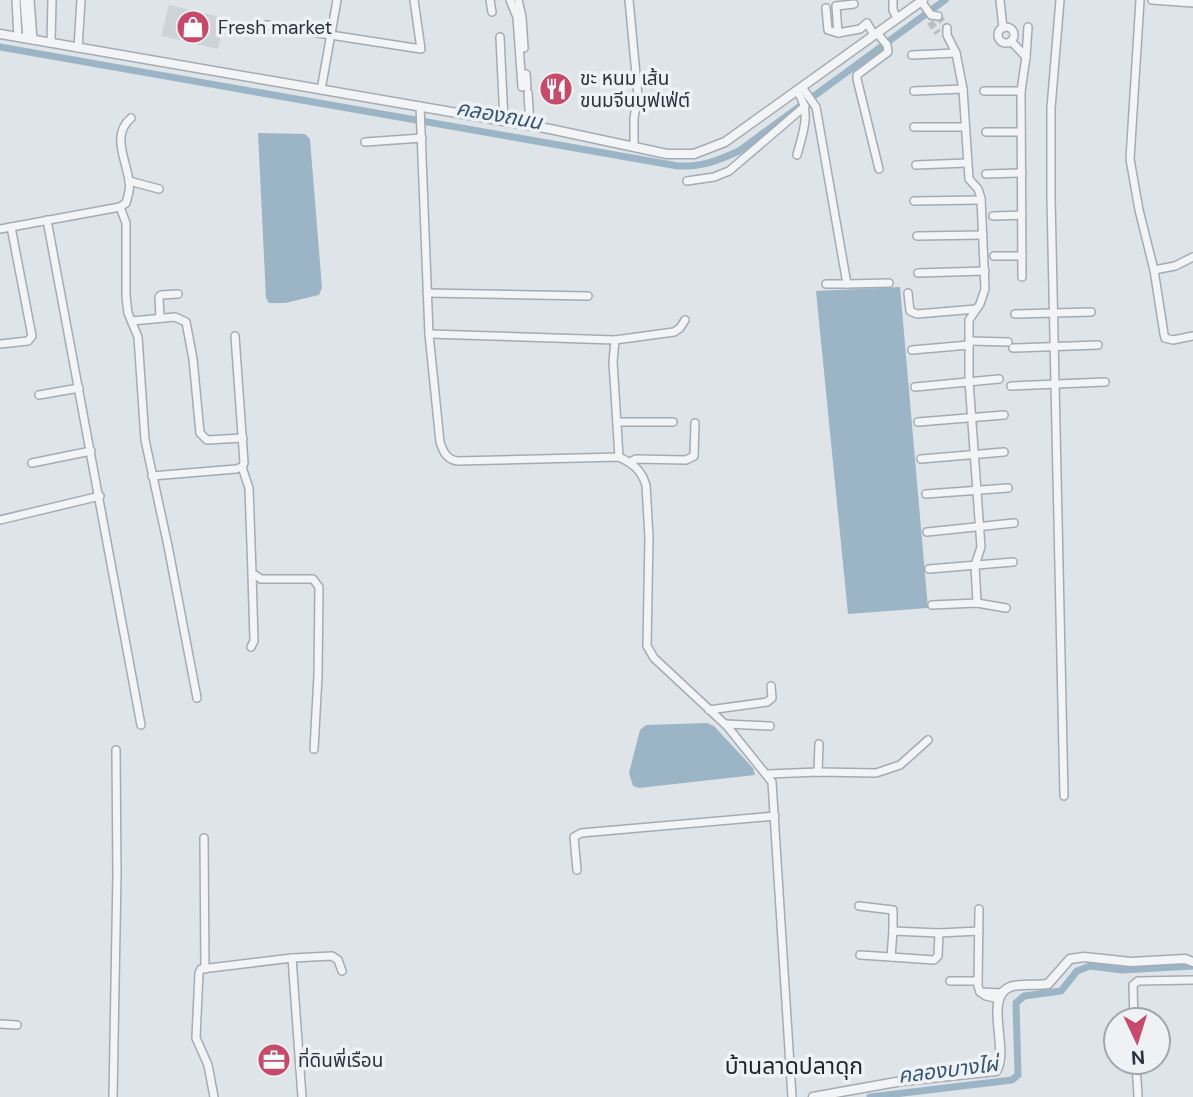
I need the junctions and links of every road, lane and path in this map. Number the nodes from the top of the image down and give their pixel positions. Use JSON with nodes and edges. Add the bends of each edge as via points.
{"nodes":[{"id":1,"x":16,"y":0,"type":"edge"},
{"id":2,"x":24,"y":0,"type":"edge"},
{"id":3,"x":30,"y":0,"type":"edge"},
{"id":4,"x":52,"y":0,"type":"edge"},
{"id":5,"x":81,"y":0,"type":"edge"},
{"id":6,"x":337,"y":0,"type":"edge"},
{"id":7,"x":413,"y":0,"type":"edge"},
{"id":8,"x":489,"y":0,"type":"edge"},
{"id":9,"x":510,"y":0,"type":"edge"},
{"id":10,"x":518,"y":0,"type":"edge"},
{"id":11,"x":629,"y":0,"type":"edge"},
{"id":12,"x":893,"y":0,"type":"edge"},
{"id":13,"x":1000,"y":0,"type":"edge"},
{"id":14,"x":1060,"y":0,"type":"edge"},
{"id":15,"x":1140,"y":0,"type":"edge"},
{"id":16,"x":1152,"y":0,"type":"edge"},
{"id":17,"x":922,"y":2,"type":"edge"},
{"id":18,"x":1193,"y":3,"type":"edge"},
{"id":19,"x":854,"y":4,"type":"dead end"},
{"id":20,"x":825,"y":8,"type":"dead end"},
{"id":21,"x":492,"y":12,"type":"dead end"},
{"id":22,"x":933,"y":17,"type":"tunnel mouth"},
{"id":23,"x":897,"y":18,"type":"junction"},
{"id":24,"x":266,"y":25,"type":"dead end"},
{"id":25,"x":1028,"y":27,"type":"dead end"},
{"id":26,"x":1003,"y":28,"type":"junction"},
{"id":27,"x":838,"y":33,"type":"junction"},
{"id":28,"x":938,"y":33,"type":"tunnel mouth"},
{"id":29,"x":0,"y":34,"type":"edge"},
{"id":30,"x":877,"y":35,"type":"junction"},
{"id":31,"x":331,"y":36,"type":"junction"},
{"id":32,"x":500,"y":37,"type":"dead end"},
{"id":33,"x":26,"y":39,"type":"junction"},
{"id":34,"x":1011,"y":41,"type":"junction"},
{"id":35,"x":51,"y":43,"type":"junction"},
{"id":36,"x":78,"y":48,"type":"junction"},
{"id":37,"x":522,"y":49,"type":"junction"},
{"id":38,"x":956,"y":52,"type":"junction"},
{"id":39,"x":912,"y":55,"type":"dead end"},
{"id":40,"x":1026,"y":57,"type":"junction"},
{"id":41,"x":963,"y":89,"type":"junction"},
{"id":42,"x":321,"y":90,"type":"junction"},
{"id":43,"x":800,"y":91,"type":"junction"},
{"id":44,"x":914,"y":91,"type":"dead end"},
{"id":45,"x":984,"y":91,"type":"dead end"},
{"id":46,"x":1021,"y":91,"type":"junction"},
{"id":47,"x":808,"y":103,"type":"junction"},
{"id":48,"x":420,"y":110,"type":"junction"},
{"id":49,"x":131,"y":118,"type":"dead end"},
{"id":50,"x":504,"y":121,"type":"junction"},
{"id":51,"x":528,"y":125,"type":"junction"},
{"id":52,"x":914,"y":127,"type":"dead end"},
{"id":53,"x":965,"y":127,"type":"junction"},
{"id":54,"x":986,"y":132,"type":"dead end"},
{"id":55,"x":1021,"y":132,"type":"junction"},
{"id":56,"x":421,"y":134,"type":"junction"},
{"id":57,"x":365,"y":142,"type":"dead end"},
{"id":58,"x":634,"y":147,"type":"junction"},
{"id":59,"x":797,"y":155,"type":"dead end"},
{"id":60,"x":967,"y":163,"type":"junction"},
{"id":61,"x":916,"y":165,"type":"dead end"},
{"id":62,"x":879,"y":169,"type":"dead end"},
{"id":63,"x":1022,"y":173,"type":"junction"},
{"id":64,"x":986,"y":174,"type":"dead end"},
{"id":65,"x":129,"y":181,"type":"junction"},
{"id":66,"x":687,"y":181,"type":"dead end"},
{"id":67,"x":159,"y":190,"type":"dead end"},
{"id":68,"x":981,"y":200,"type":"junction"},
{"id":69,"x":914,"y":201,"type":"dead end"},
{"id":70,"x":120,"y":207,"type":"junction"},
{"id":71,"x":1022,"y":215,"type":"junction"},
{"id":72,"x":993,"y":216,"type":"dead end"},
{"id":73,"x":47,"y":220,"type":"junction"},
{"id":74,"x":11,"y":226,"type":"junction"},
{"id":75,"x":0,"y":229,"type":"edge"},
{"id":76,"x":983,"y":235,"type":"junction"},
{"id":77,"x":917,"y":236,"type":"dead end"},
{"id":78,"x":994,"y":256,"type":"dead end"},
{"id":79,"x":1022,"y":256,"type":"junction"},
{"id":80,"x":1193,"y":257,"type":"edge"},
{"id":81,"x":1154,"y":270,"type":"junction"},
{"id":82,"x":985,"y":271,"type":"junction"},
{"id":83,"x":918,"y":273,"type":"dead end"},
{"id":84,"x":1021,"y":277,"type":"dead end"},
{"id":85,"x":889,"y":283,"type":"dead end"},
{"id":86,"x":826,"y":284,"type":"dead end"},
{"id":87,"x":847,"y":284,"type":"junction"},
{"id":88,"x":427,"y":293,"type":"junction"},
{"id":89,"x":908,"y":293,"type":"dead end"},
{"id":90,"x":178,"y":294,"type":"dead end"},
{"id":91,"x":589,"y":296,"type":"dead end"},
{"id":92,"x":976,"y":309,"type":"junction"},
{"id":93,"x":1091,"y":312,"type":"dead end"},
{"id":94,"x":1053,"y":313,"type":"junction"},
{"id":95,"x":1015,"y":314,"type":"dead end"},
{"id":96,"x":160,"y":318,"type":"junction"},
{"id":97,"x":685,"y":320,"type":"dead end"},
{"id":98,"x":132,"y":321,"type":"junction"},
{"id":99,"x":429,"y":334,"type":"junction"},
{"id":100,"x":235,"y":336,"type":"dead end"},
{"id":101,"x":1193,"y":336,"type":"edge"},
{"id":102,"x":615,"y":340,"type":"junction"},
{"id":103,"x":970,"y":343,"type":"junction"},
{"id":104,"x":0,"y":344,"type":"edge"},
{"id":105,"x":1098,"y":345,"type":"dead end"},
{"id":106,"x":1054,"y":346,"type":"junction"},
{"id":107,"x":912,"y":350,"type":"dead end"},
{"id":108,"x":999,"y":379,"type":"dead end"},
{"id":109,"x":969,"y":381,"type":"junction"},
{"id":110,"x":1105,"y":382,"type":"dead end"},
{"id":111,"x":1055,"y":384,"type":"junction"},
{"id":112,"x":1011,"y":386,"type":"dead end"},
{"id":113,"x":915,"y":387,"type":"dead end"},
{"id":114,"x":79,"y":388,"type":"junction"},
{"id":115,"x":39,"y":395,"type":"dead end"},
{"id":116,"x":1004,"y":415,"type":"dead end"},
{"id":117,"x":970,"y":418,"type":"junction"},
{"id":118,"x":617,"y":422,"type":"junction"},
{"id":119,"x":673,"y":422,"type":"dead end"},
{"id":120,"x":918,"y":422,"type":"dead end"},
{"id":121,"x":695,"y":423,"type":"dead end"},
{"id":122,"x":243,"y":438,"type":"junction"},
{"id":123,"x":91,"y":451,"type":"junction"},
{"id":124,"x":1004,"y":452,"type":"dead end"},
{"id":125,"x":974,"y":454,"type":"junction"},
{"id":126,"x":619,"y":457,"type":"junction"},
{"id":127,"x":921,"y":459,"type":"dead end"},
{"id":128,"x":630,"y":462,"type":"junction"},
{"id":129,"x":32,"y":463,"type":"dead end"},
{"id":130,"x":242,"y":467,"type":"junction"},
{"id":131,"x":152,"y":476,"type":"junction"},
{"id":132,"x":1007,"y":488,"type":"dead end"},
{"id":133,"x":977,"y":491,"type":"junction"},
{"id":134,"x":926,"y":494,"type":"dead end"},
{"id":135,"x":100,"y":496,"type":"junction"},
{"id":136,"x":0,"y":520,"type":"edge"},
{"id":137,"x":1014,"y":523,"type":"dead end"},
{"id":138,"x":980,"y":527,"type":"junction"},
{"id":139,"x":927,"y":532,"type":"dead end"},
{"id":140,"x":1013,"y":562,"type":"dead end"},
{"id":141,"x":975,"y":565,"type":"junction"},
{"id":142,"x":929,"y":569,"type":"dead end"},
{"id":143,"x":252,"y":573,"type":"junction"},
{"id":144,"x":977,"y":603,"type":"junction"},
{"id":145,"x":932,"y":605,"type":"dead end"},
{"id":146,"x":1006,"y":608,"type":"dead end"},
{"id":147,"x":251,"y":647,"type":"dead end"},
{"id":148,"x":771,"y":686,"type":"dead end"},
{"id":149,"x":197,"y":698,"type":"dead end"},
{"id":150,"x":709,"y":709,"type":"junction"},
{"id":151,"x":724,"y":723,"type":"junction"},
{"id":152,"x":141,"y":724,"type":"dead end"},
{"id":153,"x":770,"y":726,"type":"dead end"},
{"id":154,"x":928,"y":740,"type":"dead end"},
{"id":155,"x":819,"y":744,"type":"dead end"},
{"id":156,"x":314,"y":749,"type":"dead end"},
{"id":157,"x":116,"y":750,"type":"dead end"},
{"id":158,"x":818,"y":772,"type":"junction"},
{"id":159,"x":768,"y":774,"type":"junction"},
{"id":160,"x":1064,"y":796,"type":"dead end"},
{"id":161,"x":775,"y":816,"type":"junction"},
{"id":162,"x":204,"y":838,"type":"dead end"},
{"id":163,"x":577,"y":870,"type":"dead end"},
{"id":164,"x":859,"y":906,"type":"dead end"},
{"id":165,"x":979,"y":909,"type":"dead end"},
{"id":166,"x":893,"y":931,"type":"junction"},
{"id":167,"x":979,"y":931,"type":"junction"},
{"id":168,"x":939,"y":933,"type":"junction"},
{"id":169,"x":860,"y":954,"type":"dead end"},
{"id":170,"x":891,"y":957,"type":"junction"},
{"id":171,"x":292,"y":958,"type":"junction"},
{"id":172,"x":1193,"y":962,"type":"edge"},
{"id":173,"x":205,"y":969,"type":"junction"},
{"id":174,"x":342,"y":971,"type":"dead end"},
{"id":175,"x":1193,"y":980,"type":"edge"},
{"id":176,"x":950,"y":981,"type":"dead end"},
{"id":177,"x":978,"y":981,"type":"junction"},
{"id":178,"x":1000,"y":996,"type":"junction"},
{"id":179,"x":1133,"y":1006,"type":"edge"},
{"id":180,"x":0,"y":1024,"type":"edge"},
{"id":181,"x":17,"y":1025,"type":"dead end"},
{"id":182,"x":1137,"y":1076,"type":"edge"},
{"id":183,"x":113,"y":1097,"type":"edge"},
{"id":184,"x":214,"y":1097,"type":"edge"},
{"id":185,"x":302,"y":1097,"type":"edge"},
{"id":186,"x":792,"y":1097,"type":"edge"},
{"id":187,"x":813,"y":1097,"type":"edge"},
{"id":188,"x":1138,"y":1097,"type":"edge"}],
"edges":[{"from":1,"to":33,"type":"street"},
{"from":2,"to":33,"type":"street"},
{"from":3,"to":33,"type":"street"},
{"from":4,"to":35,"type":"street"},
{"from":5,"to":36,"type":"street"},
{"from":6,"to":31,"type":"street"},
{"from":7,"to":31,"type":"street","via":[[421,49]]},
{"from":8,"to":21,"type":"street"},
{"from":9,"to":37,"type":"street"},
{"from":10,"to":37,"type":"street"},
{"from":11,"to":58,"type":"street","via":[[638,83]]},
{"from":12,"to":23,"type":"street"},
{"from":13,"to":26,"type":"street"},
{"from":14,"to":94,"type":"street","via":[[1051,108]]},
{"from":15,"to":81,"type":"street","via":[[1130,159]]},
{"from":16,"to":18,"type":"street"},
{"from":17,"to":22,"type":"street"},
{"from":17,"to":23,"type":"street"},
{"from":19,"to":27,"type":"street","via":[[836,6]]},
{"from":20,"to":27,"type":"street","via":[[828,30]]},
{"from":23,"to":30,"type":"street"},
{"from":24,"to":31,"type":"street"},
{"from":25,"to":40,"type":"street"},
{"from":26,"to":34,"type":"street","via":[[1013,31]]},
{"from":26,"to":34,"type":"street","via":[[999,40]]},
{"from":27,"to":30,"type":"street","via":[[867,23]]},
{"from":28,"to":38,"type":"street","via":[[947,31]]},
{"from":29,"to":33,"type":"street"},
{"from":30,"to":43,"type":"street"},
{"from":30,"to":62,"type":"street","via":[[888,51],[857,79]]},
{"from":31,"to":42,"type":"street"},
{"from":32,"to":50,"type":"street"},
{"from":33,"to":35,"type":"street"},
{"from":34,"to":40,"type":"street"},
{"from":35,"to":36,"type":"street"},
{"from":36,"to":42,"type":"street"},
{"from":37,"to":51,"type":"street"},
{"from":38,"to":39,"type":"street"},
{"from":38,"to":41,"type":"street"},
{"from":40,"to":46,"type":"street"},
{"from":41,"to":44,"type":"street"},
{"from":41,"to":53,"type":"street"},
{"from":42,"to":48,"type":"street"},
{"from":43,"to":47,"type":"street"},
{"from":43,"to":58,"type":"street","via":[[712,149],[680,154]]},
{"from":45,"to":46,"type":"street"},
{"from":46,"to":55,"type":"street"},
{"from":47,"to":59,"type":"street"},
{"from":47,"to":66,"type":"street","via":[[729,171]]},
{"from":47,"to":87,"type":"street","via":[[825,153]]},
{"from":48,"to":50,"type":"street"},
{"from":48,"to":56,"type":"street"},
{"from":49,"to":65,"type":"street","via":[[120,136]]},
{"from":50,"to":51,"type":"street"},
{"from":51,"to":58,"type":"street"},
{"from":52,"to":53,"type":"street"},
{"from":53,"to":60,"type":"street"},
{"from":54,"to":55,"type":"street"},
{"from":55,"to":63,"type":"street"},
{"from":56,"to":57,"type":"street"},
{"from":56,"to":88,"type":"street"},
{"from":60,"to":61,"type":"street"},
{"from":60,"to":68,"type":"street","via":[[969,179]]},
{"from":63,"to":64,"type":"street"},
{"from":63,"to":71,"type":"street"},
{"from":65,"to":67,"type":"street"},
{"from":65,"to":70,"type":"street","via":[[127,200]]},
{"from":68,"to":69,"type":"street"},
{"from":68,"to":76,"type":"street"},
{"from":70,"to":73,"type":"street"},
{"from":70,"to":98,"type":"street","via":[[126,223],[126,296]]},
{"from":71,"to":72,"type":"street"},
{"from":71,"to":79,"type":"street"},
{"from":73,"to":74,"type":"street"},
{"from":73,"to":114,"type":"street"},
{"from":74,"to":75,"type":"street"},
{"from":74,"to":104,"type":"street","via":[[32,336],[28,341]]},
{"from":76,"to":77,"type":"street"},
{"from":76,"to":82,"type":"street"},
{"from":78,"to":79,"type":"street"},
{"from":79,"to":84,"type":"street"},
{"from":80,"to":81,"type":"street"},
{"from":81,"to":101,"type":"street","via":[[1166,338]]},
{"from":82,"to":83,"type":"street"},
{"from":82,"to":92,"type":"street","via":[[985,289]]},
{"from":85,"to":87,"type":"street"},
{"from":86,"to":87,"type":"street"},
{"from":88,"to":91,"type":"street"},
{"from":88,"to":99,"type":"street"},
{"from":89,"to":92,"type":"street","via":[[910,311],[917,314]]},
{"from":90,"to":96,"type":"street","via":[[159,297]]},
{"from":92,"to":103,"type":"street","via":[[969,320]]},
{"from":93,"to":94,"type":"street"},
{"from":94,"to":95,"type":"street"},
{"from":94,"to":106,"type":"street"},
{"from":96,"to":98,"type":"street"},
{"from":96,"to":122,"type":"street","via":[[186,321],[203,438]]},
{"from":97,"to":102,"type":"street","via":[[674,332]]},
{"from":98,"to":131,"type":"street","via":[[138,337]]},
{"from":99,"to":102,"type":"street"},
{"from":99,"to":126,"type":"street","via":[[440,442],[451,460]]},
{"from":100,"to":122,"type":"street"},
{"from":102,"to":118,"type":"street"},
{"from":103,"to":106,"type":"street"},
{"from":103,"to":107,"type":"street"},
{"from":103,"to":109,"type":"street"},
{"from":105,"to":106,"type":"street"},
{"from":106,"to":111,"type":"street"},
{"from":108,"to":109,"type":"street"},
{"from":109,"to":113,"type":"street"},
{"from":109,"to":117,"type":"street"},
{"from":110,"to":111,"type":"street"},
{"from":111,"to":112,"type":"street"},
{"from":111,"to":160,"type":"street"},
{"from":114,"to":115,"type":"street"},
{"from":114,"to":123,"type":"street"},
{"from":116,"to":117,"type":"street"},
{"from":117,"to":120,"type":"street"},
{"from":117,"to":125,"type":"street"},
{"from":118,"to":119,"type":"street"},
{"from":118,"to":126,"type":"street"},
{"from":121,"to":128,"type":"street","via":[[692,458]]},
{"from":122,"to":130,"type":"street"},
{"from":123,"to":129,"type":"street"},
{"from":123,"to":135,"type":"street"},
{"from":124,"to":125,"type":"street"},
{"from":125,"to":127,"type":"street"},
{"from":125,"to":133,"type":"street"},
{"from":126,"to":128,"type":"street"},
{"from":128,"to":150,"type":"street","via":[[646,485],[647,646]]},
{"from":130,"to":131,"type":"street"},
{"from":130,"to":143,"type":"street","via":[[248,488]]},
{"from":131,"to":149,"type":"street"},
{"from":132,"to":133,"type":"street"},
{"from":133,"to":134,"type":"street"},
{"from":133,"to":138,"type":"street"},
{"from":135,"to":136,"type":"street"},
{"from":135,"to":152,"type":"street"},
{"from":137,"to":138,"type":"street"},
{"from":138,"to":139,"type":"street"},
{"from":138,"to":141,"type":"street","via":[[981,547]]},
{"from":140,"to":141,"type":"street"},
{"from":141,"to":142,"type":"street"},
{"from":141,"to":144,"type":"street"},
{"from":143,"to":147,"type":"street"},
{"from":143,"to":156,"type":"street","via":[[261,579],[313,579],[319,587]]},
{"from":144,"to":145,"type":"street"},
{"from":144,"to":146,"type":"street"},
{"from":148,"to":150,"type":"street","via":[[772,698],[767,702]]},
{"from":150,"to":151,"type":"street"},
{"from":151,"to":153,"type":"street"},
{"from":151,"to":159,"type":"street"},
{"from":154,"to":158,"type":"street","via":[[900,765],[884,772]]},
{"from":155,"to":158,"type":"street"},
{"from":157,"to":183,"type":"street"},
{"from":158,"to":159,"type":"street"},
{"from":159,"to":161,"type":"street"},
{"from":161,"to":163,"type":"street","via":[[581,833],[574,837]]},
{"from":161,"to":186,"type":"street"},
{"from":162,"to":173,"type":"street"},
{"from":164,"to":166,"type":"street","via":[[893,910]]},
{"from":165,"to":167,"type":"street"},
{"from":166,"to":168,"type":"street"},
{"from":166,"to":170,"type":"street"},
{"from":167,"to":168,"type":"street"},
{"from":167,"to":177,"type":"street"},
{"from":168,"to":170,"type":"street","via":[[934,960]]},
{"from":169,"to":170,"type":"street"},
{"from":171,"to":173,"type":"street"},
{"from":171,"to":174,"type":"street","via":[[332,956]]},
{"from":171,"to":185,"type":"street"},
{"from":172,"to":178,"type":"street","via":[[1073,958],[1048,984],[1012,986]]},
{"from":173,"to":184,"type":"street","via":[[199,973],[195,1029]]},
{"from":175,"to":179,"type":"street","via":[[1138,981],[1133,985]]},
{"from":176,"to":177,"type":"street"},
{"from":177,"to":178,"type":"street","via":[[980,992]]},
{"from":178,"to":187,"type":"street","via":[[996,1071]]},
{"from":180,"to":181,"type":"street"},
{"from":182,"to":188,"type":"street"}]}
